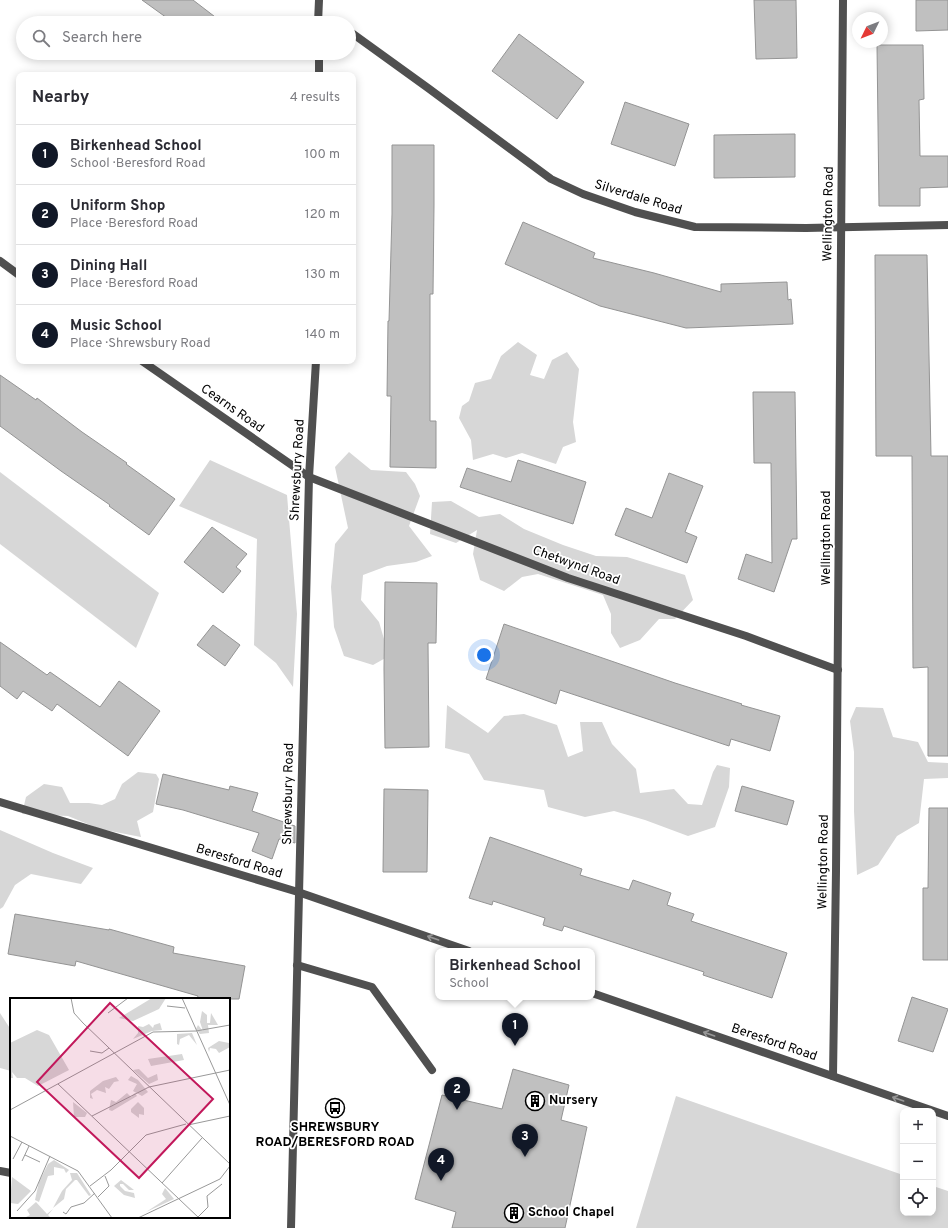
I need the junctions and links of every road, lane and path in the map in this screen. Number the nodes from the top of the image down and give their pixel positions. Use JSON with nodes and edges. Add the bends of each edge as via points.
{"nodes":[{"id":1,"x":317,"y":0,"type":"edge"},
{"id":2,"x":843,"y":0,"type":"edge"},
{"id":3,"x":318,"y":16,"type":"edge"},
{"id":4,"x":356,"y":36,"type":"edge"},
{"id":5,"x":319,"y":60,"type":"edge"},
{"id":6,"x":319,"y":72,"type":"edge"},
{"id":7,"x":948,"y":225,"type":"edge"},
{"id":8,"x":841,"y":227,"type":"junction"},
{"id":9,"x":0,"y":261,"type":"edge"},
{"id":10,"x":16,"y":273,"type":"edge"},
{"id":11,"x":146,"y":364,"type":"edge"},
{"id":12,"x":316,"y":364,"type":"edge"},
{"id":13,"x":309,"y":477,"type":"junction"},
{"id":14,"x":838,"y":670,"type":"junction"},
{"id":15,"x":0,"y":802,"type":"edge"},
{"id":16,"x":298,"y":892,"type":"junction"},
{"id":17,"x":460,"y":948,"type":"edge"},
{"id":18,"x":296,"y":966,"type":"junction"},
{"id":19,"x":595,"y":994,"type":"edge"},
{"id":20,"x":432,"y":1070,"type":"dead end"},
{"id":21,"x":833,"y":1076,"type":"junction"},
{"id":22,"x":948,"y":1116,"type":"edge"},
{"id":23,"x":0,"y":1171,"type":"edge"},
{"id":24,"x":10,"y":1173,"type":"edge"},
{"id":25,"x":291,"y":1228,"type":"edge"}],
"edges":[{"from":1,"to":3,"type":"street"},
{"from":2,"to":8,"type":"street","name":"Wellington Road"},
{"from":4,"to":8,"type":"street","name":"Silverdale Road","via":[[551,179],[583,194],[635,212],[695,227]]},
{"from":5,"to":6,"type":"street"},
{"from":7,"to":8,"type":"street","name":"Silverdale Road"},
{"from":8,"to":14,"type":"street","name":"Wellington Road"},
{"from":9,"to":10,"type":"street"},
{"from":11,"to":13,"type":"street","name":"Cearns Road"},
{"from":12,"to":13,"type":"street","name":"Shrewsbury Road"},
{"from":13,"to":14,"type":"street","name":"Chetwynd Road","via":[[568,578],[746,636]]},
{"from":13,"to":16,"type":"street","name":"Shrewsbury Road"},
{"from":14,"to":21,"type":"street","name":"Wellington Road"},
{"from":15,"to":16,"type":"street","name":"Beresford Road"},
{"from":17,"to":16,"type":"street","name":"Beresford Road","one_way":true},
{"from":16,"to":18,"type":"street","name":"Shrewsbury Road"},
{"from":18,"to":20,"type":"street","via":[[372,987]]},
{"from":18,"to":25,"type":"street","name":"Shrewsbury Road"},
{"from":21,"to":19,"type":"street","name":"Beresford Road","one_way":true},
{"from":22,"to":21,"type":"street","name":"Beresford Road","one_way":true},
{"from":23,"to":24,"type":"street"}]}
